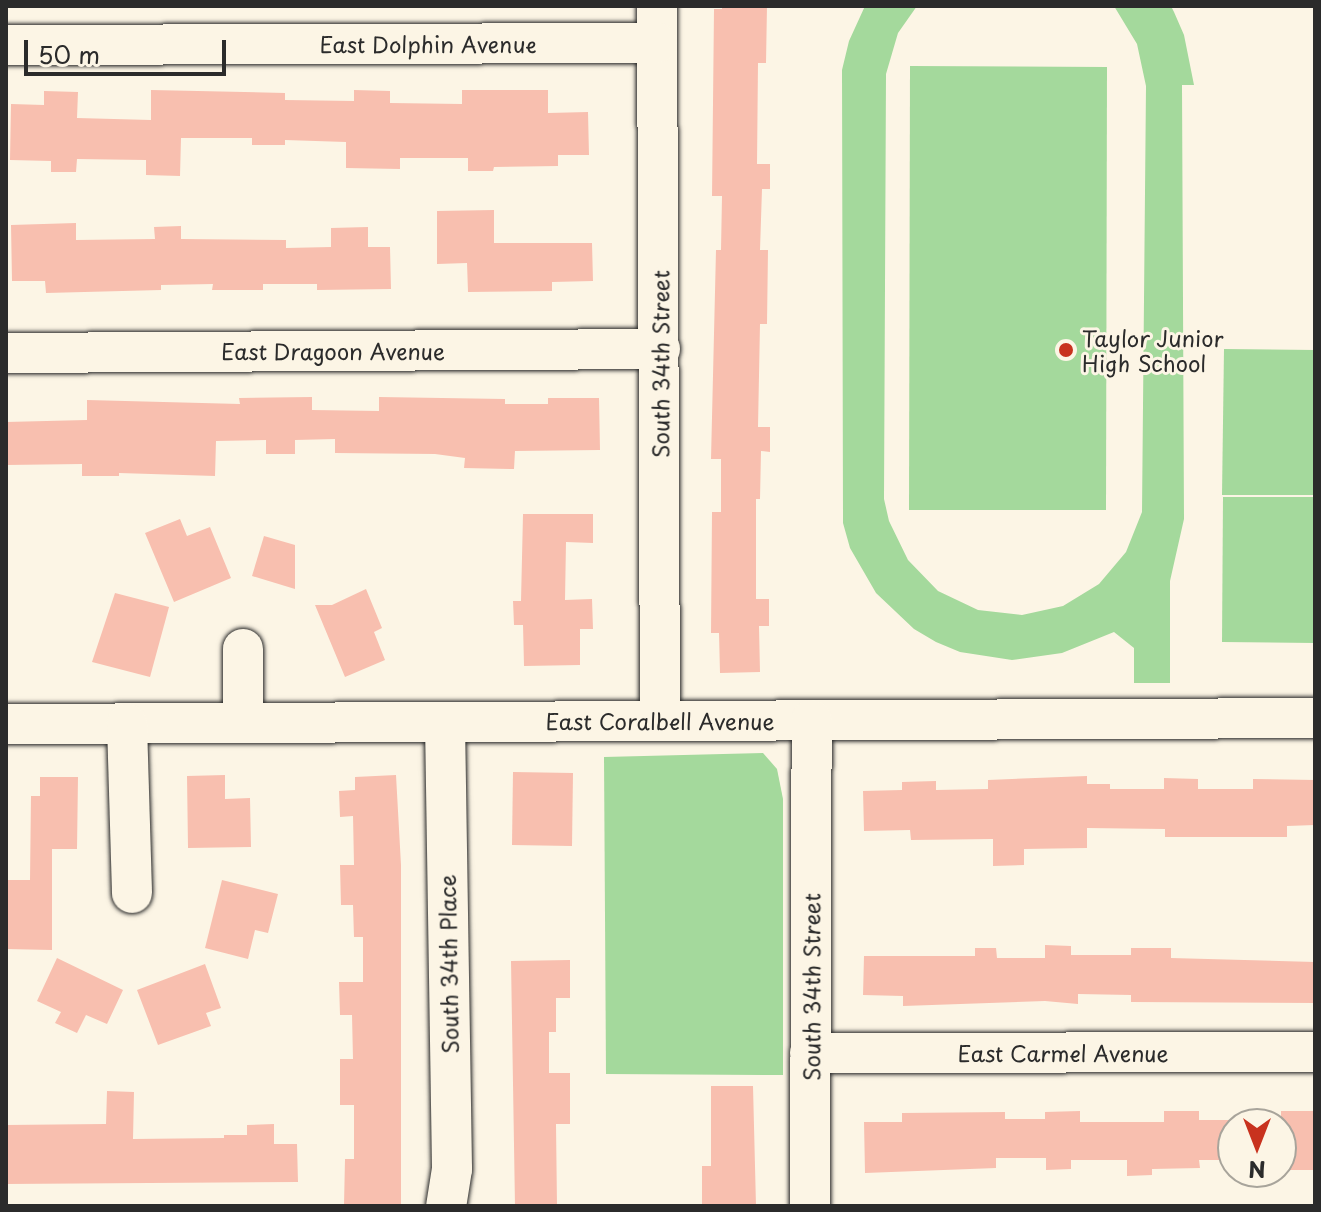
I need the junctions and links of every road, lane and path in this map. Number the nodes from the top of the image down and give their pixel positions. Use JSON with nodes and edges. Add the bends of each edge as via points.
{"nodes":[{"id":1,"x":657,"y":25,"type":"edge"},
{"id":2,"x":6,"y":45,"type":"edge"},
{"id":3,"x":660,"y":349,"type":"junction"},
{"id":4,"x":6,"y":353,"type":"edge"},
{"id":5,"x":243,"y":649,"type":"dead end"},
{"id":6,"x":1315,"y":718,"type":"edge"},
{"id":7,"x":812,"y":720,"type":"junction"},
{"id":8,"x":660,"y":721,"type":"junction"},
{"id":9,"x":445,"y":722,"type":"junction"},
{"id":10,"x":243,"y":723,"type":"junction"},
{"id":11,"x":6,"y":724,"type":"edge"},
{"id":12,"x":127,"y":724,"type":"junction"},
{"id":13,"x":132,"y":893,"type":"dead end"},
{"id":14,"x":1315,"y":1052,"type":"edge"},
{"id":15,"x":810,"y":1053,"type":"junction"},
{"id":16,"x":446,"y":1206,"type":"edge"},
{"id":17,"x":810,"y":1206,"type":"edge"}],
"edges":[{"from":1,"to":2,"type":"street","name":"East Dolphin Avenue"},
{"from":1,"to":3,"type":"street","name":"South 34th Street"},
{"from":3,"to":4,"type":"street","name":"East Dragoon Avenue"},
{"from":3,"to":8,"type":"street","name":"South 34th Street"},
{"from":5,"to":10,"type":"street"},
{"from":6,"to":7,"type":"street","name":"East Coralbell Avenue"},
{"from":7,"to":8,"type":"street","name":"East Coralbell Avenue"},
{"from":7,"to":15,"type":"street","name":"South 34th Street"},
{"from":8,"to":9,"type":"street","name":"East Coralbell Avenue"},
{"from":9,"to":10,"type":"street","name":"East Coralbell Avenue"},
{"from":9,"to":16,"type":"street","name":"South 34th Place","via":[[452,1169]]},
{"from":10,"to":12,"type":"street","name":"East Coralbell Avenue"},
{"from":11,"to":12,"type":"street","name":"East Coralbell Avenue"},
{"from":12,"to":13,"type":"street"},
{"from":14,"to":15,"type":"street","name":"East Carmel Avenue"},
{"from":15,"to":17,"type":"street","name":"South 34th Street"}]}
